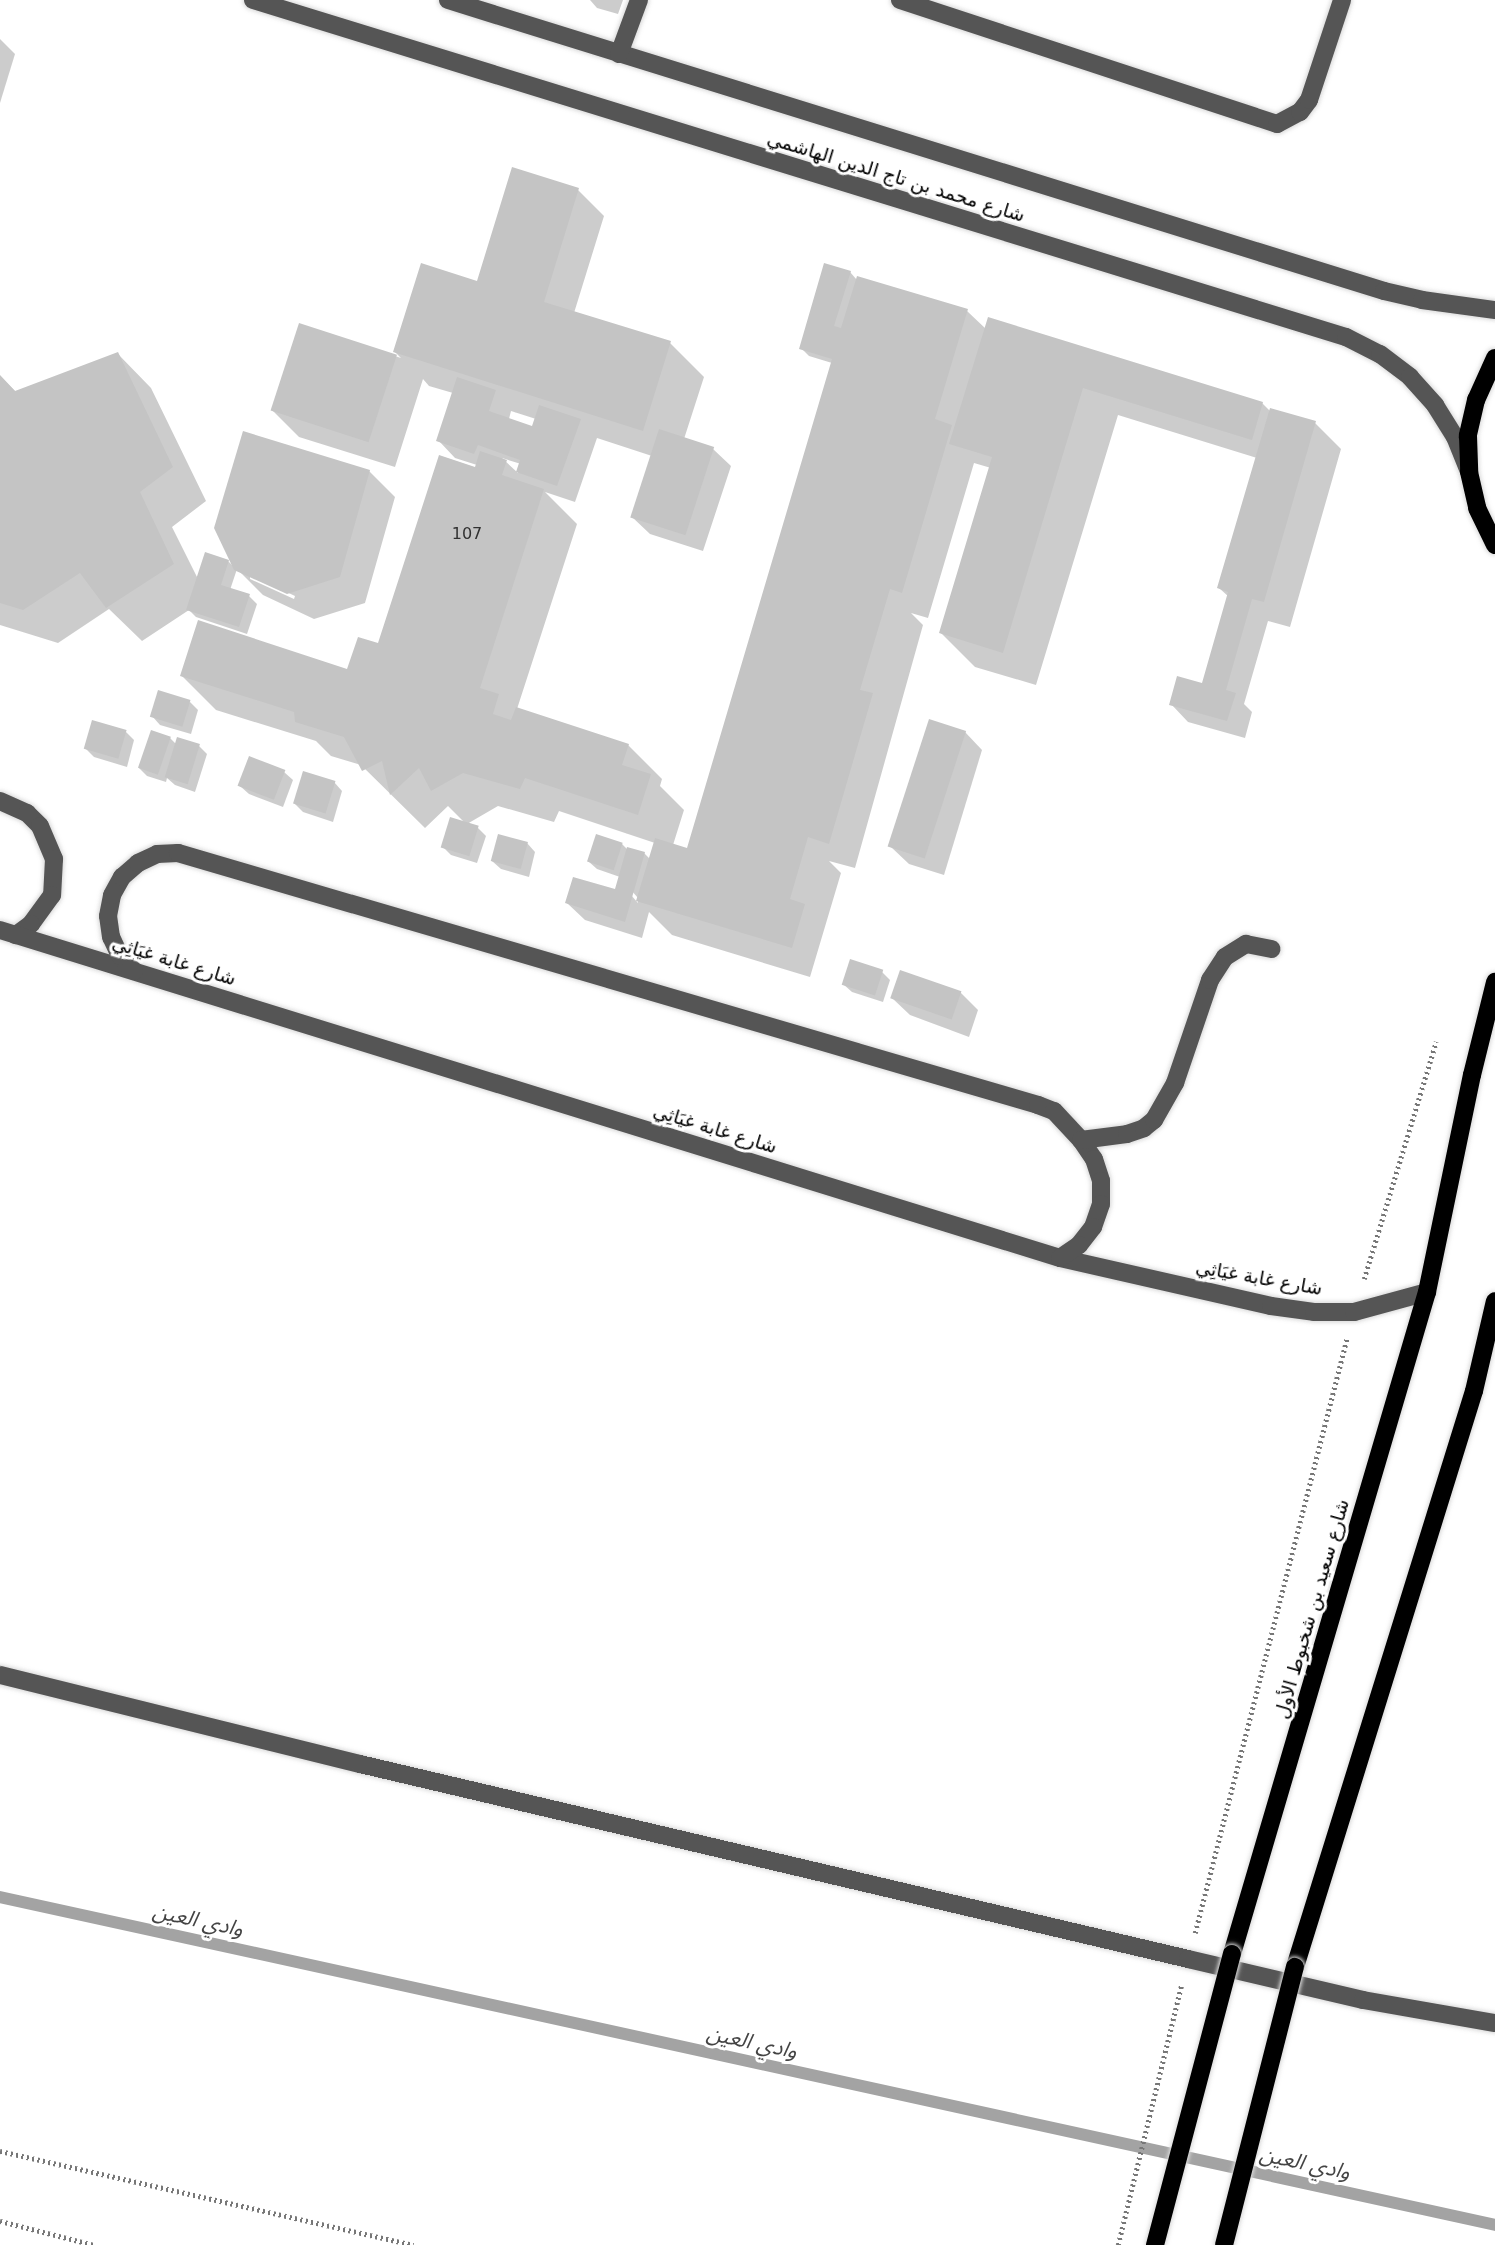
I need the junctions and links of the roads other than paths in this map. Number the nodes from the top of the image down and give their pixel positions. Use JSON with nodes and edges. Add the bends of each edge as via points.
{"nodes":[{"id":1,"x":253,"y":0,"type":"edge"},
{"id":2,"x":448,"y":0,"type":"edge"},
{"id":3,"x":639,"y":0,"type":"edge"},
{"id":4,"x":900,"y":0,"type":"edge"},
{"id":5,"x":1342,"y":0,"type":"edge"},
{"id":6,"x":619,"y":54,"type":"junction"},
{"id":7,"x":1495,"y":310,"type":"edge"},
{"id":8,"x":1495,"y":358,"type":"edge"},
{"id":9,"x":1469,"y":472,"type":"junction"},
{"id":10,"x":1495,"y":545,"type":"edge"},
{"id":11,"x":0,"y":801,"type":"edge"},
{"id":12,"x":8,"y":933,"type":"edge"},
{"id":13,"x":1272,"y":949,"type":"dead end"},
{"id":14,"x":134,"y":971,"type":"junction"},
{"id":15,"x":1495,"y":982,"type":"edge"},
{"id":16,"x":1081,"y":1140,"type":"junction"},
{"id":17,"x":1060,"y":1258,"type":"junction"},
{"id":18,"x":1426,"y":1292,"type":"junction"},
{"id":19,"x":1495,"y":1301,"type":"edge"},
{"id":20,"x":0,"y":1675,"type":"edge"},
{"id":21,"x":1495,"y":2023,"type":"edge"},
{"id":22,"x":1155,"y":2245,"type":"edge"},
{"id":23,"x":1224,"y":2245,"type":"edge"}],
"edges":[{"from":1,"to":9,"type":"street","name":"شارع محمد بن تاج الدين الهاشمي","via":[[1346,337],[1380,354],[1435,404]]},
{"from":2,"to":6,"type":"street","name":"شارع محمد بن تاج الدين الهاشمي"},
{"from":3,"to":6,"type":"street"},
{"from":4,"to":5,"type":"street","via":[[1278,124],[1300,112],[1309,100]]},
{"from":6,"to":7,"type":"street","name":"شارع محمد بن تاج الدين الهاشمي","via":[[1384,291]]},
{"from":8,"to":9,"type":"main road","via":[[1476,400],[1468,436]]},
{"from":9,"to":10,"type":"main road","via":[[1477,508]]},
{"from":11,"to":12,"type":"street","via":[[27,813],[40,826],[54,859],[52,895],[31,925]]},
{"from":12,"to":14,"type":"street","name":"شارع غابة غيَاثِي"},
{"from":13,"to":16,"type":"street","via":[[1246,944],[1225,957],[1210,980],[1175,1083],[1154,1120],[1127,1134]]},
{"from":14,"to":16,"type":"street","via":[[111,937],[112,895],[122,877],[138,863],[157,854],[178,853],[1038,1105],[1054,1111]]},
{"from":14,"to":17,"type":"street","name":"شارع غابة غيَاثِي"},
{"from":15,"to":18,"type":"main road","name":"شارع سعيد بن شخبوط الأول"},
{"from":16,"to":17,"type":"street","via":[[1101,1181],[1101,1204],[1086,1236]]},
{"from":17,"to":18,"type":"street","name":"شارع غابة غيَاثِي","via":[[1314,1312],[1354,1312]]},
{"from":18,"to":22,"type":"main road","name":"شارع سعيد بن شخبوط الأول","bridge":true,"via":[[1232,1954]]},
{"from":19,"to":23,"type":"main road","bridge":true,"via":[[1474,1391],[1294,1967]]},
{"from":20,"to":21,"type":"street","via":[[1363,2000]]}]}
